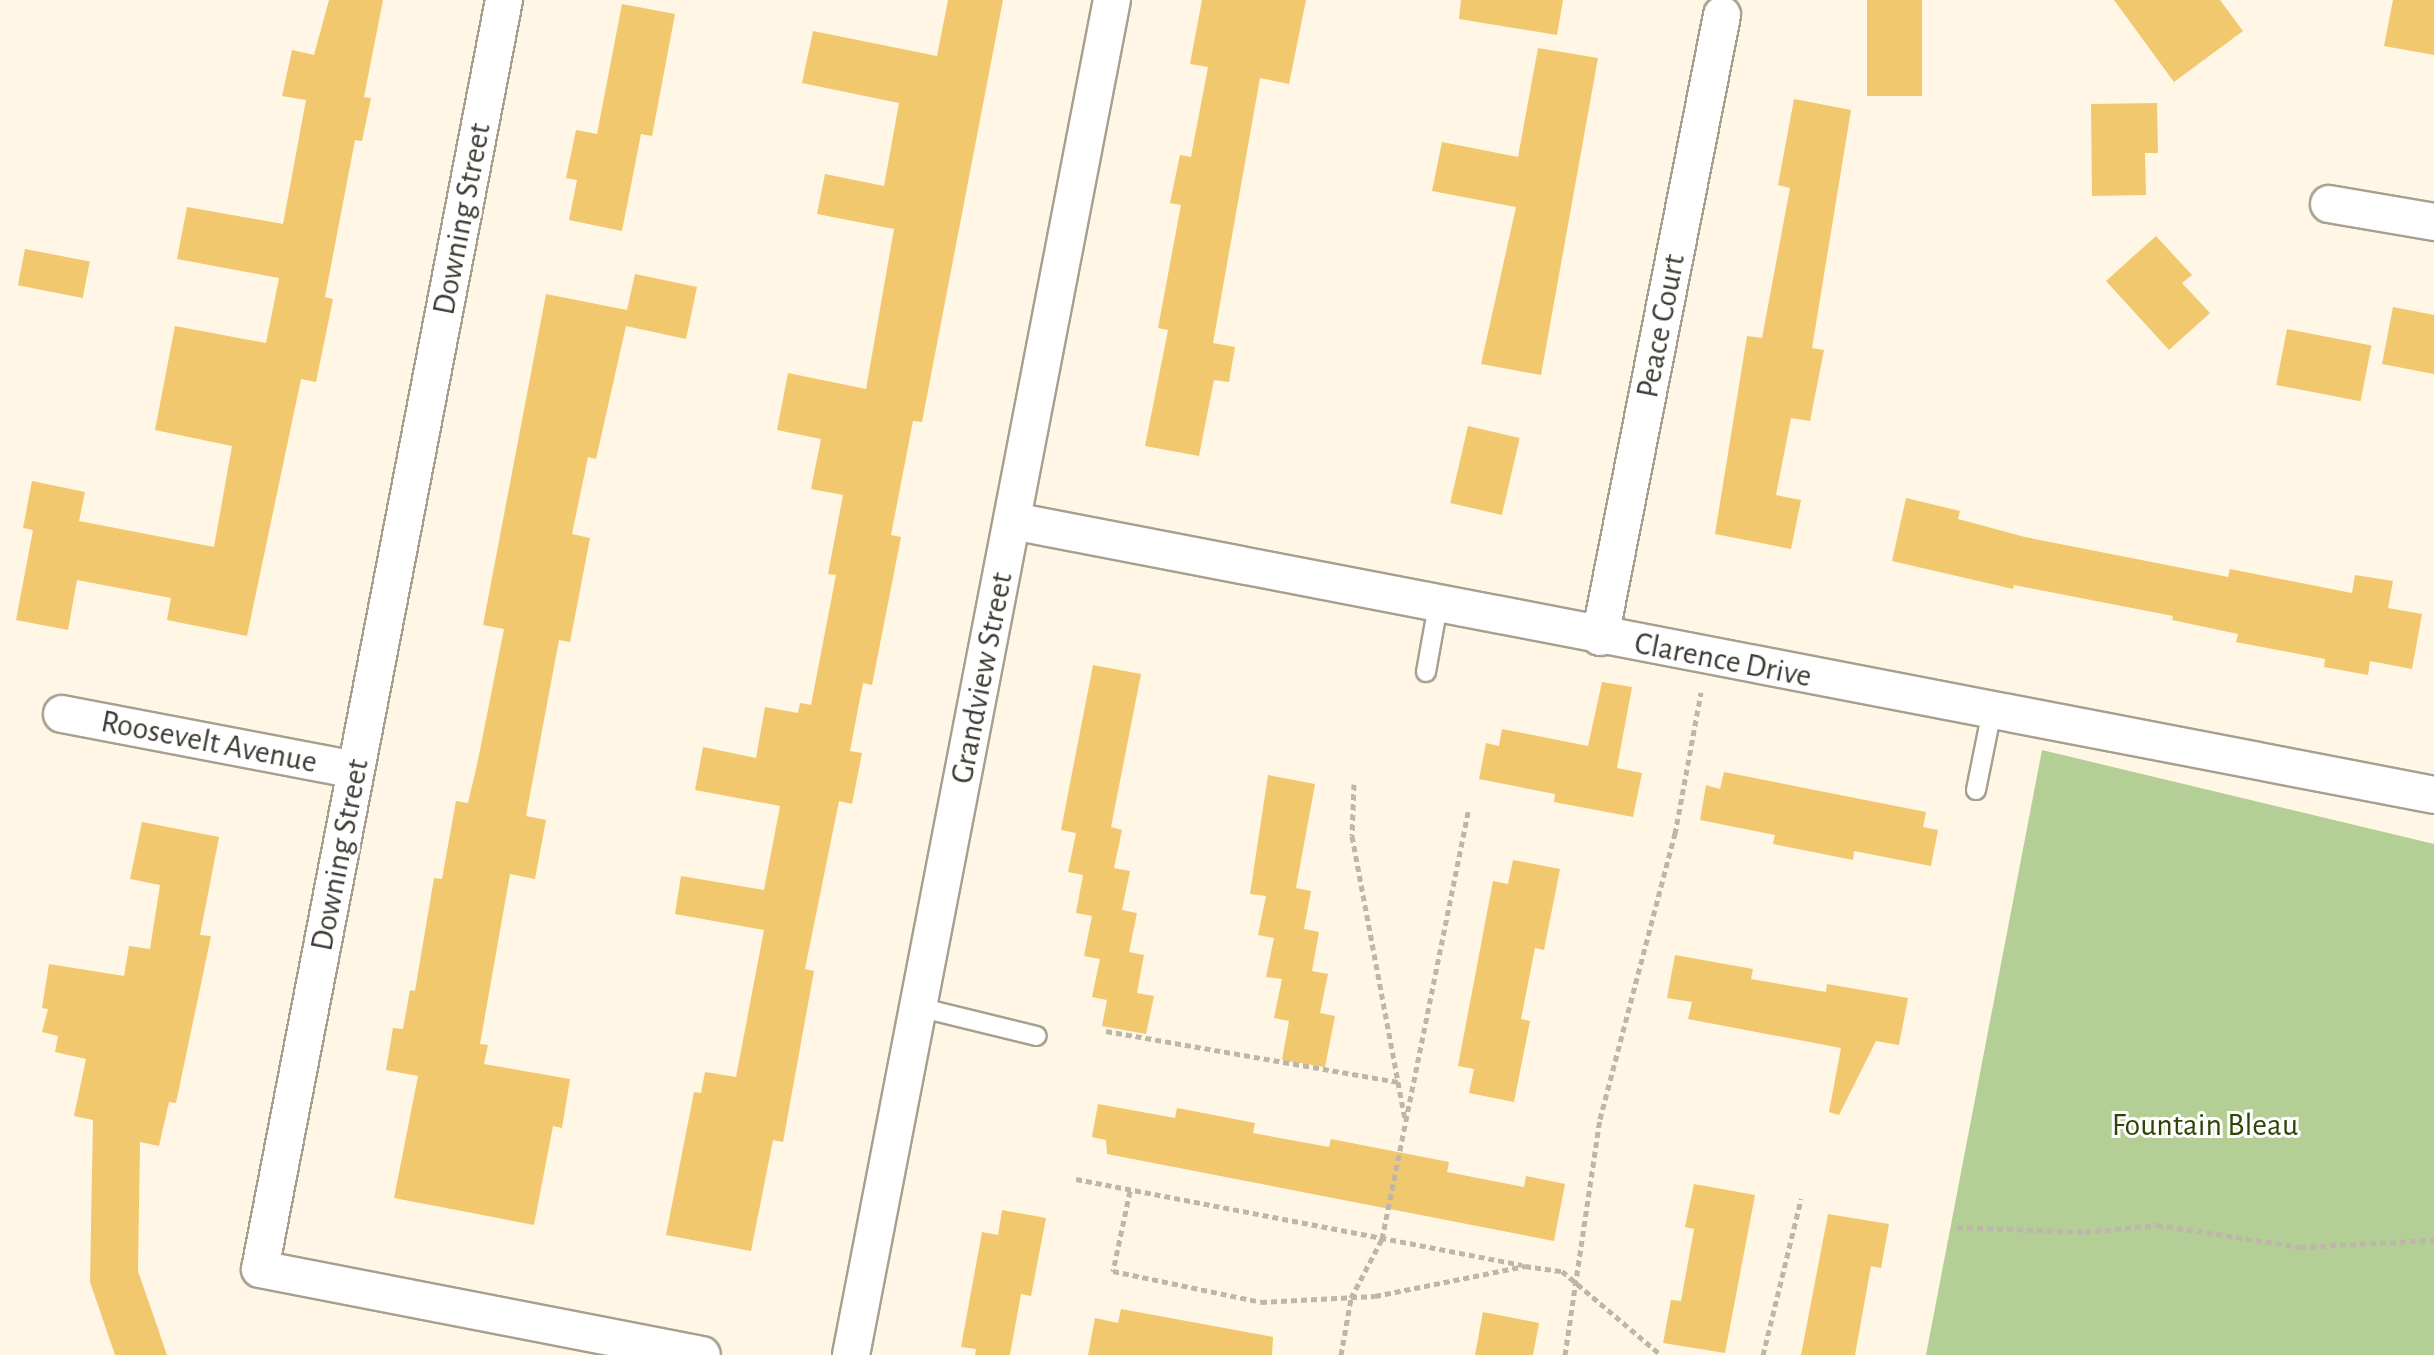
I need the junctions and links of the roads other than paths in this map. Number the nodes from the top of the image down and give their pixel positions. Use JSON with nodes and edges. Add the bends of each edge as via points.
{"nodes":[{"id":1,"x":504,"y":0,"type":"edge"},
{"id":2,"x":1112,"y":0,"type":"edge"},
{"id":3,"x":1722,"y":15,"type":"dead end"},
{"id":4,"x":2329,"y":204,"type":"dead end"},
{"id":5,"x":2434,"y":222,"type":"edge"},
{"id":6,"x":1013,"y":521,"type":"junction"},
{"id":7,"x":1438,"y":605,"type":"junction"},
{"id":8,"x":1600,"y":637,"type":"junction"},
{"id":9,"x":1426,"y":672,"type":"dead end"},
{"id":10,"x":1992,"y":711,"type":"junction"},
{"id":11,"x":62,"y":714,"type":"dead end"},
{"id":12,"x":356,"y":770,"type":"junction"},
{"id":13,"x":1976,"y":790,"type":"dead end"},
{"id":14,"x":2434,"y":795,"type":"edge"},
{"id":15,"x":918,"y":1007,"type":"junction"},
{"id":16,"x":1037,"y":1036,"type":"dead end"},
{"id":17,"x":702,"y":1355,"type":"edge"},
{"id":18,"x":851,"y":1355,"type":"edge"}],
"edges":[{"from":1,"to":12,"type":"street","name":"Downing Street"},
{"from":2,"to":6,"type":"street","name":"Grandview Street"},
{"from":3,"to":8,"type":"street","name":"Peace Court"},
{"from":4,"to":5,"type":"street"},
{"from":6,"to":7,"type":"street","name":"Clarence Drive"},
{"from":6,"to":15,"type":"street","name":"Grandview Street"},
{"from":7,"to":8,"type":"street","name":"Clarence Drive"},
{"from":7,"to":9,"type":"lane"},
{"from":8,"to":10,"type":"street","name":"Clarence Drive"},
{"from":10,"to":13,"type":"lane"},
{"from":10,"to":14,"type":"street","name":"Clarence Drive"},
{"from":11,"to":12,"type":"street","name":"Roosevelt Avenue"},
{"from":12,"to":17,"type":"street","name":"Downing Street","via":[[260,1269]]},
{"from":15,"to":16,"type":"lane"},
{"from":15,"to":18,"type":"street","name":"Grandview Street"}]}
